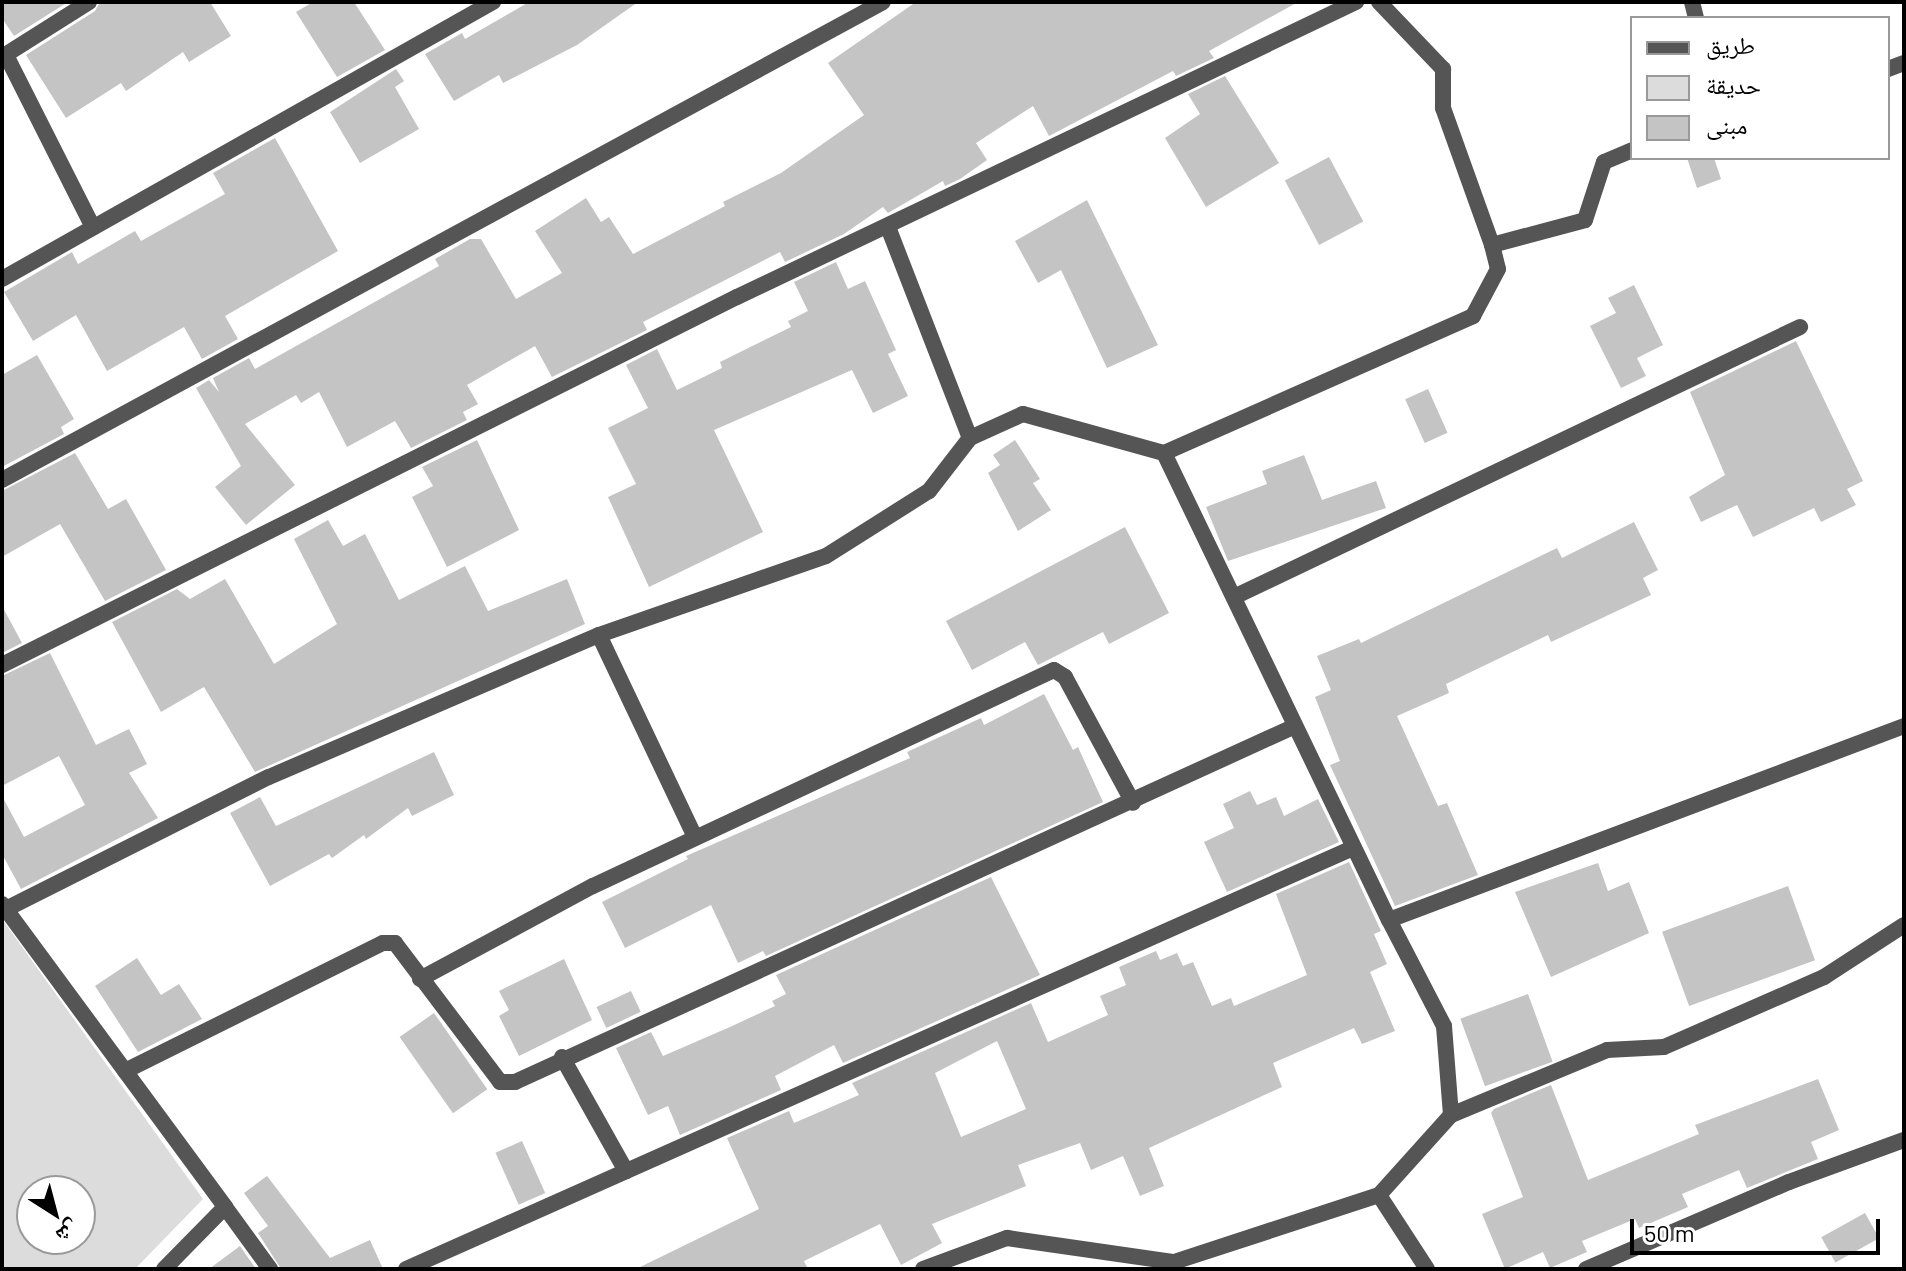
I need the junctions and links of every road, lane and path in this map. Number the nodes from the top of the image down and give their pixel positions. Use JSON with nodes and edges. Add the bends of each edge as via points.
{"nodes":[{"id":1,"x":89,"y":2,"type":"edge"},
{"id":2,"x":493,"y":2,"type":"edge"},
{"id":3,"x":883,"y":2,"type":"edge"},
{"id":4,"x":1356,"y":2,"type":"edge"},
{"id":5,"x":1379,"y":2,"type":"edge"},
{"id":6,"x":4,"y":56,"type":"edge"},
{"id":7,"x":1630,"y":151,"type":"edge"},
{"id":8,"x":93,"y":227,"type":"junction"},
{"id":9,"x":888,"y":227,"type":"junction"},
{"id":10,"x":1492,"y":245,"type":"junction"},
{"id":11,"x":2,"y":279,"type":"edge"},
{"id":12,"x":1800,"y":327,"type":"dead end"},
{"id":13,"x":970,"y":438,"type":"junction"},
{"id":14,"x":1164,"y":453,"type":"junction"},
{"id":15,"x":2,"y":480,"type":"edge"},
{"id":16,"x":1236,"y":596,"type":"junction"},
{"id":17,"x":599,"y":635,"type":"junction"},
{"id":18,"x":2,"y":665,"type":"edge"},
{"id":19,"x":1295,"y":726,"type":"junction"},
{"id":20,"x":1904,"y":726,"type":"edge"},
{"id":21,"x":1133,"y":803,"type":"junction"},
{"id":22,"x":695,"y":837,"type":"junction"},
{"id":23,"x":1353,"y":848,"type":"junction"},
{"id":24,"x":4,"y":906,"type":"edge"},
{"id":25,"x":1389,"y":920,"type":"junction"},
{"id":26,"x":1904,"y":925,"type":"edge"},
{"id":27,"x":420,"y":979,"type":"junction"},
{"id":28,"x":562,"y":1057,"type":"junction"},
{"id":29,"x":125,"y":1071,"type":"junction"},
{"id":30,"x":1451,"y":1115,"type":"junction"},
{"id":31,"x":1904,"y":1140,"type":"edge"},
{"id":32,"x":626,"y":1171,"type":"junction"},
{"id":33,"x":1379,"y":1195,"type":"junction"},
{"id":34,"x":225,"y":1207,"type":"junction"},
{"id":35,"x":164,"y":1269,"type":"edge"},
{"id":36,"x":270,"y":1269,"type":"edge"},
{"id":37,"x":406,"y":1269,"type":"edge"},
{"id":38,"x":923,"y":1269,"type":"edge"},
{"id":39,"x":1427,"y":1269,"type":"edge"},
{"id":40,"x":1586,"y":1269,"type":"edge"}],
"edges":[{"from":1,"to":6,"type":"street"},
{"from":2,"to":8,"type":"street"},
{"from":3,"to":15,"type":"street"},
{"from":4,"to":9,"type":"street"},
{"from":5,"to":10,"type":"street","via":[[1443,69],[1443,108]]},
{"from":6,"to":8,"type":"street"},
{"from":7,"to":10,"type":"street","via":[[1604,162],[1585,220]]},
{"from":8,"to":11,"type":"street"},
{"from":9,"to":13,"type":"street"},
{"from":9,"to":18,"type":"street","via":[[722,304]]},
{"from":10,"to":14,"type":"street","via":[[1498,269],[1473,316]]},
{"from":12,"to":16,"type":"street"},
{"from":13,"to":14,"type":"street","via":[[1023,414]]},
{"from":13,"to":17,"type":"street","via":[[929,491],[826,556]]},
{"from":14,"to":16,"type":"street"},
{"from":16,"to":19,"type":"street"},
{"from":17,"to":22,"type":"street"},
{"from":17,"to":24,"type":"street","via":[[269,777]]},
{"from":19,"to":21,"type":"street"},
{"from":19,"to":23,"type":"street"},
{"from":20,"to":25,"type":"street","via":[[1699,808],[1506,872]]},
{"from":21,"to":22,"type":"street","via":[[1065,677],[1054,670]]},
{"from":21,"to":28,"type":"street"},
{"from":22,"to":27,"type":"street"},
{"from":23,"to":25,"type":"street"},
{"from":23,"to":32,"type":"street"},
{"from":24,"to":29,"type":"street"},
{"from":25,"to":30,"type":"street","via":[[1444,1026]]},
{"from":26,"to":30,"type":"street","via":[[1824,977],[1664,1047],[1607,1050]]},
{"from":27,"to":28,"type":"street","via":[[500,1082],[515,1082]]},
{"from":27,"to":29,"type":"street","via":[[395,943],[383,943]]},
{"from":28,"to":32,"type":"street"},
{"from":29,"to":34,"type":"street"},
{"from":30,"to":33,"type":"street"},
{"from":31,"to":40,"type":"street","via":[[1789,1182]]},
{"from":32,"to":37,"type":"street"},
{"from":33,"to":38,"type":"street","via":[[1174,1262],[1007,1238]]},
{"from":33,"to":39,"type":"street"},
{"from":34,"to":35,"type":"street"},
{"from":34,"to":36,"type":"street"}]}
